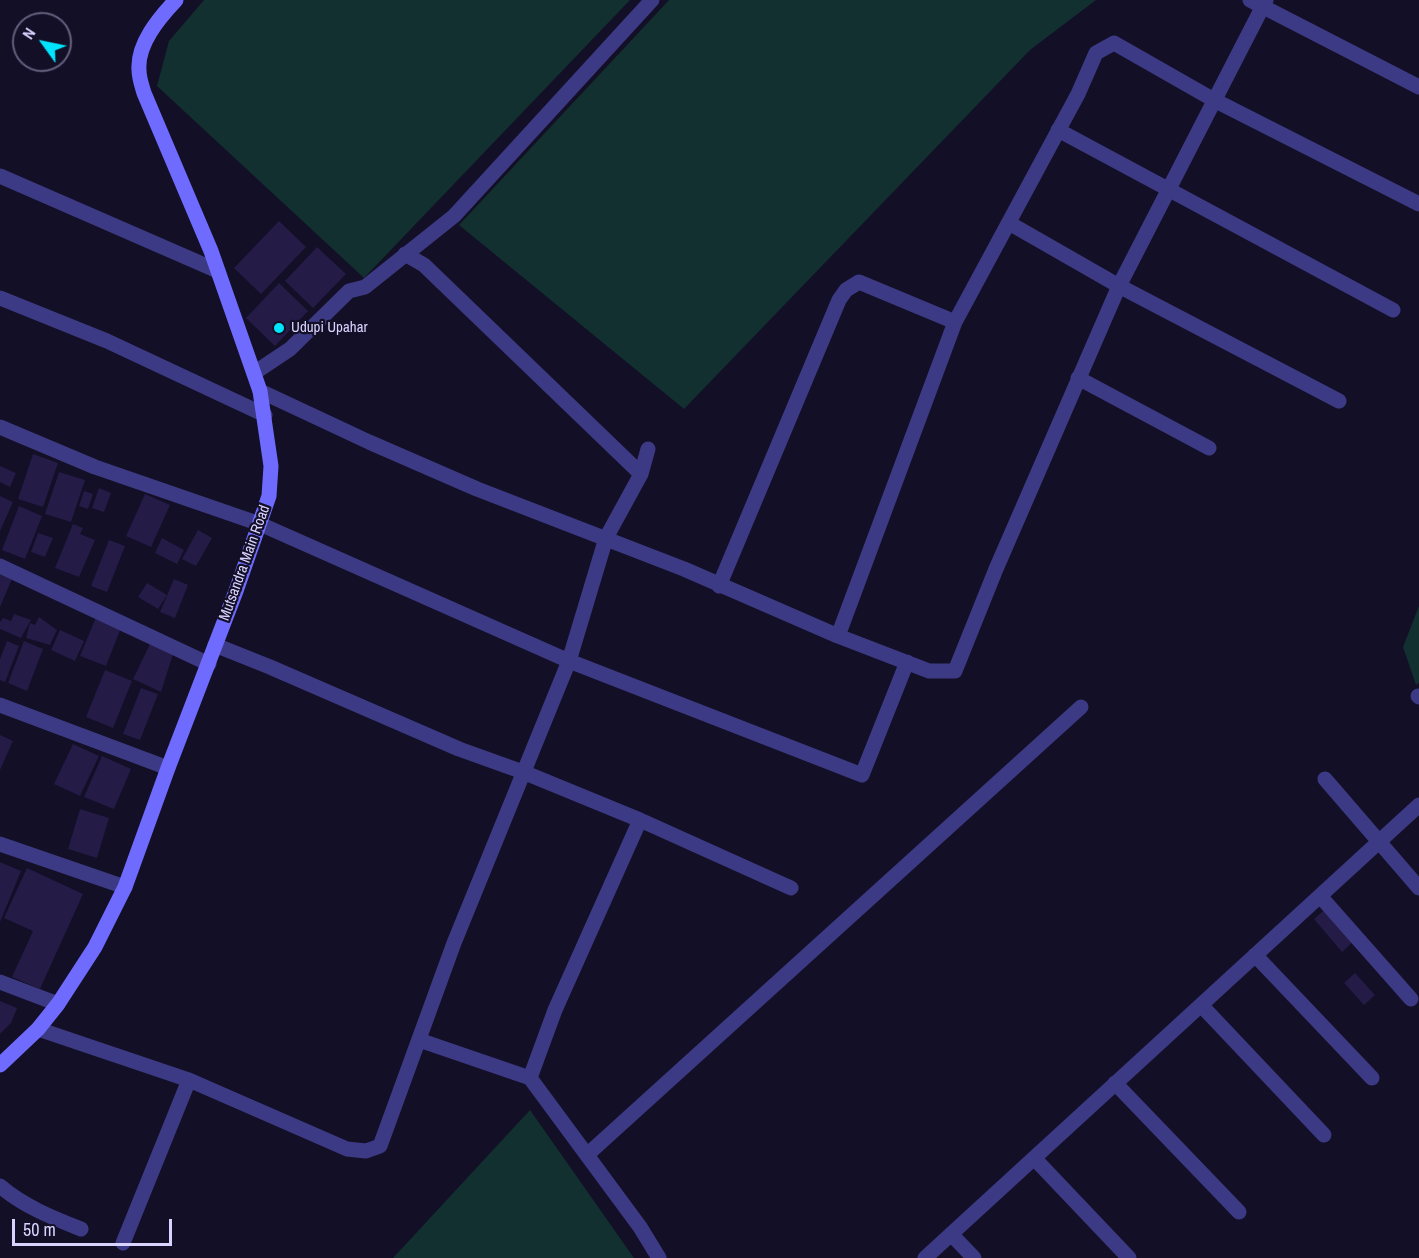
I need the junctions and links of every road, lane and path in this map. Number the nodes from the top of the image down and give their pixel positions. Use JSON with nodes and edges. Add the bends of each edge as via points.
{"nodes":[{"id":1,"x":176,"y":0,"type":"edge"},
{"id":2,"x":652,"y":0,"type":"edge"},
{"id":3,"x":1260,"y":2,"type":"edge"},
{"id":4,"x":1419,"y":87,"type":"edge"},
{"id":5,"x":1214,"y":99,"type":"junction"},
{"id":6,"x":1058,"y":130,"type":"junction"},
{"id":7,"x":0,"y":176,"type":"edge"},
{"id":8,"x":1169,"y":191,"type":"junction"},
{"id":9,"x":1419,"y":204,"type":"edge"},
{"id":10,"x":1009,"y":223,"type":"junction"},
{"id":11,"x":405,"y":255,"type":"junction"},
{"id":12,"x":218,"y":271,"type":"junction"},
{"id":13,"x":1119,"y":285,"type":"junction"},
{"id":14,"x":0,"y":298,"type":"edge"},
{"id":15,"x":1393,"y":310,"type":"dead end"},
{"id":16,"x":955,"y":322,"type":"junction"},
{"id":17,"x":254,"y":373,"type":"junction"},
{"id":18,"x":1078,"y":378,"type":"junction"},
{"id":19,"x":260,"y":391,"type":"junction"},
{"id":20,"x":1339,"y":401,"type":"dead end"},
{"id":21,"x":265,"y":415,"type":"junction"},
{"id":22,"x":0,"y":427,"type":"edge"},
{"id":23,"x":1209,"y":448,"type":"dead end"},
{"id":24,"x":648,"y":449,"type":"dead end"},
{"id":25,"x":641,"y":474,"type":"junction"},
{"id":26,"x":260,"y":524,"type":"junction"},
{"id":27,"x":606,"y":538,"type":"junction"},
{"id":28,"x":0,"y":566,"type":"edge"},
{"id":29,"x":719,"y":586,"type":"junction"},
{"id":30,"x":838,"y":636,"type":"junction"},
{"id":31,"x":215,"y":645,"type":"junction"},
{"id":32,"x":569,"y":661,"type":"junction"},
{"id":33,"x":907,"y":662,"type":"junction"},
{"id":34,"x":209,"y":664,"type":"junction"},
{"id":35,"x":0,"y":705,"type":"edge"},
{"id":36,"x":1081,"y":707,"type":"dead end"},
{"id":37,"x":168,"y":768,"type":"junction"},
{"id":38,"x":523,"y":772,"type":"junction"},
{"id":39,"x":1324,"y":779,"type":"dead end"},
{"id":40,"x":1419,"y":805,"type":"edge"},
{"id":41,"x":640,"y":820,"type":"junction"},
{"id":42,"x":1379,"y":842,"type":"junction"},
{"id":43,"x":0,"y":844,"type":"edge"},
{"id":44,"x":125,"y":887,"type":"junction"},
{"id":45,"x":791,"y":888,"type":"dead end"},
{"id":46,"x":1419,"y":888,"type":"edge"},
{"id":47,"x":1320,"y":896,"type":"junction"},
{"id":48,"x":1255,"y":955,"type":"junction"},
{"id":49,"x":0,"y":982,"type":"edge"},
{"id":50,"x":1411,"y":999,"type":"dead end"},
{"id":51,"x":58,"y":1004,"type":"junction"},
{"id":52,"x":1201,"y":1005,"type":"junction"},
{"id":53,"x":38,"y":1029,"type":"junction"},
{"id":54,"x":418,"y":1040,"type":"junction"},
{"id":55,"x":0,"y":1065,"type":"edge"},
{"id":56,"x":530,"y":1078,"type":"junction"},
{"id":57,"x":1372,"y":1078,"type":"dead end"},
{"id":58,"x":189,"y":1080,"type":"junction"},
{"id":59,"x":1115,"y":1083,"type":"junction"},
{"id":60,"x":1324,"y":1135,"type":"dead end"},
{"id":61,"x":588,"y":1154,"type":"junction"},
{"id":62,"x":1034,"y":1158,"type":"junction"},
{"id":63,"x":0,"y":1186,"type":"edge"},
{"id":64,"x":1239,"y":1212,"type":"dead end"},
{"id":65,"x":81,"y":1229,"type":"dead end"},
{"id":66,"x":951,"y":1234,"type":"junction"},
{"id":67,"x":123,"y":1243,"type":"dead end"},
{"id":68,"x":659,"y":1258,"type":"edge"},
{"id":69,"x":925,"y":1258,"type":"edge"},
{"id":70,"x":974,"y":1258,"type":"edge"},
{"id":71,"x":1129,"y":1258,"type":"edge"}],
"edges":[{"from":1,"to":12,"type":"street","name":"Mutsandra Main Road","via":[[145,43],[138,69],[144,93]]},
{"from":2,"to":11,"type":"street","via":[[454,216]]},
{"from":3,"to":4,"type":"street"},
{"from":3,"to":5,"type":"street"},
{"from":5,"to":6,"type":"street","via":[[1114,43],[1096,53]]},
{"from":5,"to":8,"type":"street"},
{"from":5,"to":9,"type":"street"},
{"from":6,"to":8,"type":"street"},
{"from":6,"to":10,"type":"street"},
{"from":7,"to":12,"type":"street"},
{"from":8,"to":13,"type":"street"},
{"from":8,"to":15,"type":"street"},
{"from":10,"to":13,"type":"street"},
{"from":10,"to":16,"type":"street"},
{"from":11,"to":17,"type":"street","via":[[365,287],[349,291],[290,349]]},
{"from":11,"to":25,"type":"street","via":[[424,266]]},
{"from":12,"to":17,"type":"street","name":"Mutsandra Main Road"},
{"from":13,"to":18,"type":"street"},
{"from":13,"to":20,"type":"street"},
{"from":14,"to":21,"type":"street","via":[[107,341]]},
{"from":16,"to":29,"type":"street","via":[[859,282],[846,290]]},
{"from":16,"to":30,"type":"street"},
{"from":17,"to":19,"type":"street","name":"Mutsandra Main Road"},
{"from":18,"to":23,"type":"street"},
{"from":18,"to":33,"type":"street","via":[[955,671],[929,671]]},
{"from":19,"to":21,"type":"street","name":"Mutsandra Main Road"},
{"from":19,"to":27,"type":"street","via":[[477,489]]},
{"from":21,"to":26,"type":"street","name":"Mutsandra Main Road","via":[[271,466],[269,496]]},
{"from":22,"to":26,"type":"street","via":[[94,467]]},
{"from":24,"to":25,"type":"street"},
{"from":25,"to":27,"type":"street"},
{"from":26,"to":31,"type":"street","name":"Mutsandra Main Road"},
{"from":26,"to":32,"type":"street"},
{"from":27,"to":29,"type":"street"},
{"from":27,"to":32,"type":"street"},
{"from":28,"to":34,"type":"street"},
{"from":29,"to":30,"type":"street"},
{"from":30,"to":33,"type":"street"},
{"from":31,"to":34,"type":"street","name":"Mutsandra Main Road"},
{"from":31,"to":38,"type":"street","via":[[459,749]]},
{"from":32,"to":33,"type":"street","via":[[862,775]]},
{"from":32,"to":38,"type":"street"},
{"from":34,"to":37,"type":"street","name":"Mutsandra Main Road"},
{"from":35,"to":37,"type":"street"},
{"from":36,"to":61,"type":"street"},
{"from":37,"to":44,"type":"street","name":"Mutsandra Main Road"},
{"from":38,"to":41,"type":"street"},
{"from":38,"to":54,"type":"street"},
{"from":39,"to":42,"type":"street"},
{"from":40,"to":42,"type":"street"},
{"from":41,"to":45,"type":"street"},
{"from":41,"to":56,"type":"street","via":[[563,990]]},
{"from":42,"to":46,"type":"street"},
{"from":42,"to":47,"type":"street"},
{"from":43,"to":44,"type":"street"},
{"from":44,"to":51,"type":"street","name":"Mutsandra Main Road","via":[[95,947]]},
{"from":47,"to":48,"type":"street"},
{"from":47,"to":50,"type":"street"},
{"from":48,"to":52,"type":"street"},
{"from":48,"to":57,"type":"street"},
{"from":49,"to":51,"type":"street"},
{"from":51,"to":53,"type":"street","name":"Mutsandra Main Road"},
{"from":52,"to":59,"type":"street"},
{"from":52,"to":60,"type":"street"},
{"from":53,"to":55,"type":"street","name":"Mutsandra Main Road"},
{"from":53,"to":58,"type":"street"},
{"from":54,"to":56,"type":"street"},
{"from":54,"to":58,"type":"street","via":[[380,1146],[366,1151],[347,1149]]},
{"from":56,"to":61,"type":"street"},
{"from":58,"to":67,"type":"street"},
{"from":59,"to":62,"type":"street"},
{"from":59,"to":64,"type":"street"},
{"from":61,"to":68,"type":"street"},
{"from":62,"to":66,"type":"street"},
{"from":62,"to":71,"type":"street"},
{"from":63,"to":65,"type":"street","via":[[54,1219]]},
{"from":66,"to":69,"type":"street"},
{"from":66,"to":70,"type":"street"}]}
